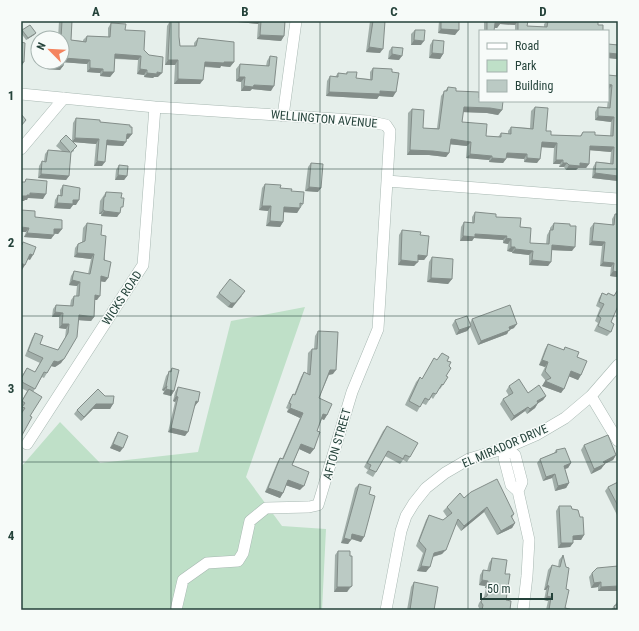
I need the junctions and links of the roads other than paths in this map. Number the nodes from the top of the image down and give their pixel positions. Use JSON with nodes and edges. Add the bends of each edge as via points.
{"nodes":[{"id":1,"x":296,"y":21,"type":"edge"},
{"id":2,"x":21,"y":94,"type":"edge"},
{"id":3,"x":64,"y":98,"type":"junction"},
{"id":4,"x":155,"y":107,"type":"junction"},
{"id":5,"x":283,"y":116,"type":"junction"},
{"id":6,"x":21,"y":149,"type":"edge"},
{"id":7,"x":387,"y":181,"type":"junction"},
{"id":8,"x":618,"y":199,"type":"edge"},
{"id":9,"x":618,"y":365,"type":"edge"},
{"id":10,"x":591,"y":396,"type":"junction"},
{"id":11,"x":618,"y":441,"type":"edge"},
{"id":12,"x":28,"y":444,"type":"dead end"},
{"id":13,"x":506,"y":448,"type":"junction"},
{"id":14,"x":176,"y":610,"type":"edge"},
{"id":15,"x":386,"y":610,"type":"edge"},
{"id":16,"x":523,"y":610,"type":"edge"}],
"edges":[{"from":1,"to":5,"type":"street"},
{"from":2,"to":3,"type":"street","name":"WELLINGTON AVENUE"},
{"from":3,"to":4,"type":"street","name":"WELLINGTON AVENUE"},
{"from":3,"to":6,"type":"street"},
{"from":4,"to":5,"type":"street","name":"WELLINGTON AVENUE"},
{"from":4,"to":12,"type":"street","name":"WICKS ROAD","via":[[143,265]]},
{"from":5,"to":7,"type":"street","name":"WELLINGTON AVENUE","via":[[367,121],[386,125],[390,131]]},
{"from":7,"to":8,"type":"street"},
{"from":7,"to":14,"type":"street","name":"AFTON STREET","via":[[378,329],[352,392],[318,505],[266,508],[250,521],[243,554],[238,561],[207,563],[183,580]]},
{"from":9,"to":10,"type":"street","name":"EL MIRADOR DRIVE"},
{"from":10,"to":11,"type":"street"},
{"from":10,"to":13,"type":"street","name":"EL MIRADOR DRIVE","via":[[565,418],[536,435]]},
{"from":13,"to":15,"type":"street","name":"EL MIRADOR DRIVE","via":[[469,459],[445,473],[426,488],[414,503],[401,531]]},
{"from":13,"to":16,"type":"street","via":[[515,455],[522,482],[518,491],[529,540]]}]}
